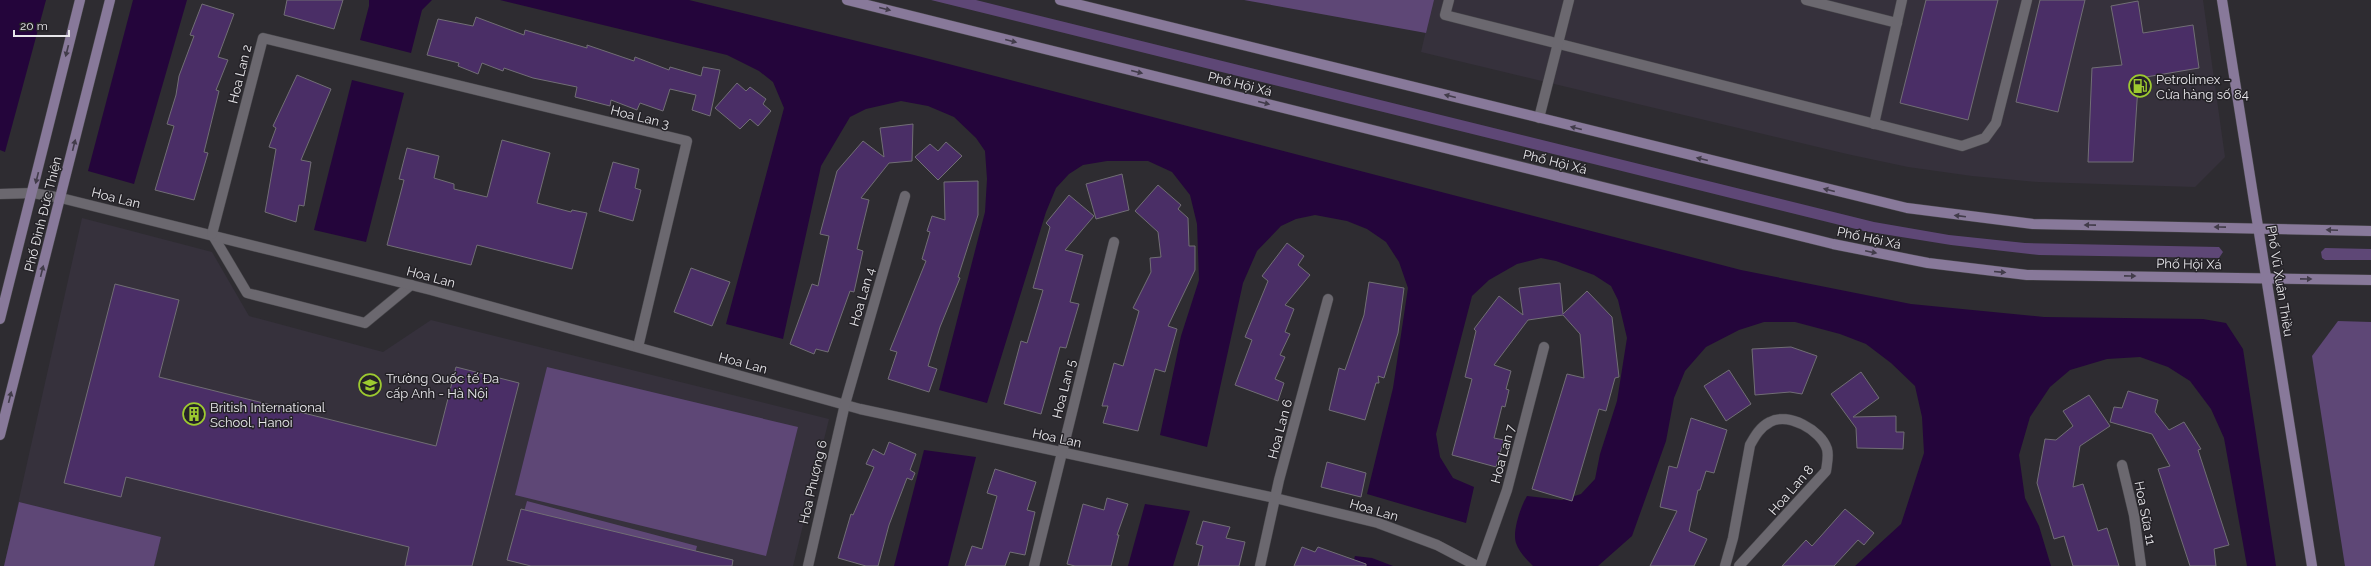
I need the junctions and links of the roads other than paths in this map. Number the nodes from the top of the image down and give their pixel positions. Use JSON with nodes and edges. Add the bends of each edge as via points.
{"nodes":[{"id":1,"x":80,"y":0,"type":"edge"},
{"id":2,"x":110,"y":0,"type":"edge"},
{"id":3,"x":847,"y":0,"type":"edge"},
{"id":4,"x":1060,"y":0,"type":"edge"},
{"id":5,"x":1449,"y":0,"type":"edge"},
{"id":6,"x":1569,"y":0,"type":"edge"},
{"id":7,"x":1806,"y":0,"type":"edge"},
{"id":8,"x":1902,"y":0,"type":"edge"},
{"id":9,"x":2027,"y":0,"type":"edge"},
{"id":10,"x":2222,"y":0,"type":"edge"},
{"id":11,"x":1897,"y":23,"type":"junction"},
{"id":12,"x":1558,"y":43,"type":"junction"},
{"id":13,"x":381,"y":67,"type":"joint"},
{"id":14,"x":1539,"y":118,"type":"junction"},
{"id":15,"x":1874,"y":124,"type":"junction"},
{"id":16,"x":33,"y":193,"type":"junction"},
{"id":17,"x":0,"y":194,"type":"edge"},
{"id":18,"x":905,"y":196,"type":"dead end"},
{"id":19,"x":61,"y":198,"type":"junction"},
{"id":20,"x":2258,"y":228,"type":"junction"},
{"id":21,"x":2371,"y":231,"type":"edge"},
{"id":22,"x":212,"y":234,"type":"junction"},
{"id":23,"x":1114,"y":242,"type":"dead end"},
{"id":24,"x":2267,"y":278,"type":"junction"},
{"id":25,"x":2371,"y":280,"type":"edge"},
{"id":26,"x":411,"y":285,"type":"junction"},
{"id":27,"x":1328,"y":299,"type":"dead end"},
{"id":28,"x":0,"y":319,"type":"edge"},
{"id":29,"x":638,"y":347,"type":"junction"},
{"id":30,"x":1544,"y":347,"type":"dead end"},
{"id":31,"x":845,"y":404,"type":"junction"},
{"id":32,"x":0,"y":435,"type":"edge"},
{"id":33,"x":1061,"y":452,"type":"junction"},
{"id":34,"x":2122,"y":465,"type":"dead end"},
{"id":35,"x":1275,"y":498,"type":"junction"},
{"id":36,"x":808,"y":566,"type":"edge"},
{"id":37,"x":1034,"y":566,"type":"edge"},
{"id":38,"x":1260,"y":566,"type":"edge"},
{"id":39,"x":1477,"y":566,"type":"edge"},
{"id":40,"x":1480,"y":566,"type":"edge"},
{"id":41,"x":1725,"y":566,"type":"edge"},
{"id":42,"x":1739,"y":566,"type":"edge"},
{"id":43,"x":2142,"y":566,"type":"edge"},
{"id":44,"x":2312,"y":566,"type":"edge"}],
"edges":[{"from":1,"to":16,"type":"main road","name":"Phố Đinh Đức Thiện","one_way":true},
{"from":19,"to":2,"type":"main road","name":"Phố Đinh Đức Thiện","one_way":true},
{"from":3,"to":24,"type":"main road","name":"Phố Hội Xá","one_way":true,"via":[[1880,254],[1977,270],[2027,274]]},
{"from":14,"to":4,"type":"main road","one_way":true},
{"from":5,"to":12,"type":"street","via":[[1445,15]]},
{"from":6,"to":12,"type":"street"},
{"from":7,"to":11,"type":"street"},
{"from":8,"to":11,"type":"street"},
{"from":9,"to":15,"type":"street","via":[[1996,123],[1985,138],[1966,145],[1951,145]]},
{"from":10,"to":20,"type":"main road","name":"Phố Vũ Xuân Thiều"},
{"from":11,"to":15,"type":"street"},
{"from":12,"to":14,"type":"street"},
{"from":12,"to":15,"type":"street"},
{"from":13,"to":22,"type":"street","name":"Hoa Lan 2","via":[[263,38]]},
{"from":13,"to":29,"type":"street","name":"Hoa Lan 3","via":[[687,141]]},
{"from":20,"to":14,"type":"main road","one_way":true,"via":[[2033,224],[1948,214],[1866,199]]},
{"from":16,"to":17,"type":"street","name":"Hoa Lan"},
{"from":16,"to":19,"type":"street","name":"Hoa Lan"},
{"from":16,"to":28,"type":"main road","name":"Phố Đinh Đức Thiện"},
{"from":18,"to":31,"type":"street","name":"Hoa Lan 4"},
{"from":19,"to":22,"type":"street","name":"Hoa Lan"},
{"from":32,"to":19,"type":"main road","name":"Phố Đinh Đức Thiện","one_way":true},
{"from":21,"to":20,"type":"main road","one_way":true},
{"from":20,"to":24,"type":"main road","name":"Phố Vũ Xuân Thiều"},
{"from":22,"to":26,"type":"street","name":"Hoa Lan"},
{"from":22,"to":26,"type":"street","via":[[247,293],[365,323]]},
{"from":23,"to":33,"type":"street","name":"Hoa Lan 5"},
{"from":24,"to":25,"type":"main road","name":"Phố Hội Xá","one_way":true},
{"from":24,"to":44,"type":"main road","name":"Phố Vũ Xuân Thiều"},
{"from":26,"to":29,"type":"street","name":"Hoa Lan"},
{"from":27,"to":35,"type":"street","name":"Hoa Lan 6"},
{"from":29,"to":31,"type":"street","name":"Hoa Lan"},
{"from":30,"to":40,"type":"street","name":"Hoa Lan 7","via":[[1507,490]]},
{"from":31,"to":33,"type":"street","name":"Hoa Lan","via":[[903,419]]},
{"from":31,"to":36,"type":"street","name":"Hoa Phượng 6"},
{"from":33,"to":35,"type":"street","name":"Hoa Lan"},
{"from":33,"to":37,"type":"street","name":"Hoa Lan 5"},
{"from":34,"to":43,"type":"street","name":"Hoa Sữa 11","via":[[2134,515]]},
{"from":35,"to":38,"type":"street","name":"Hoa Lan 6"},
{"from":35,"to":39,"type":"street","name":"Hoa Lan","via":[[1378,523],[1437,545]]},
{"from":41,"to":42,"type":"street","name":"Hoa Lan 8","via":[[1733,538],[1750,445],[1756,434],[1771,421],[1789,420],[1822,438],[1828,459],[1826,470]]}]}
